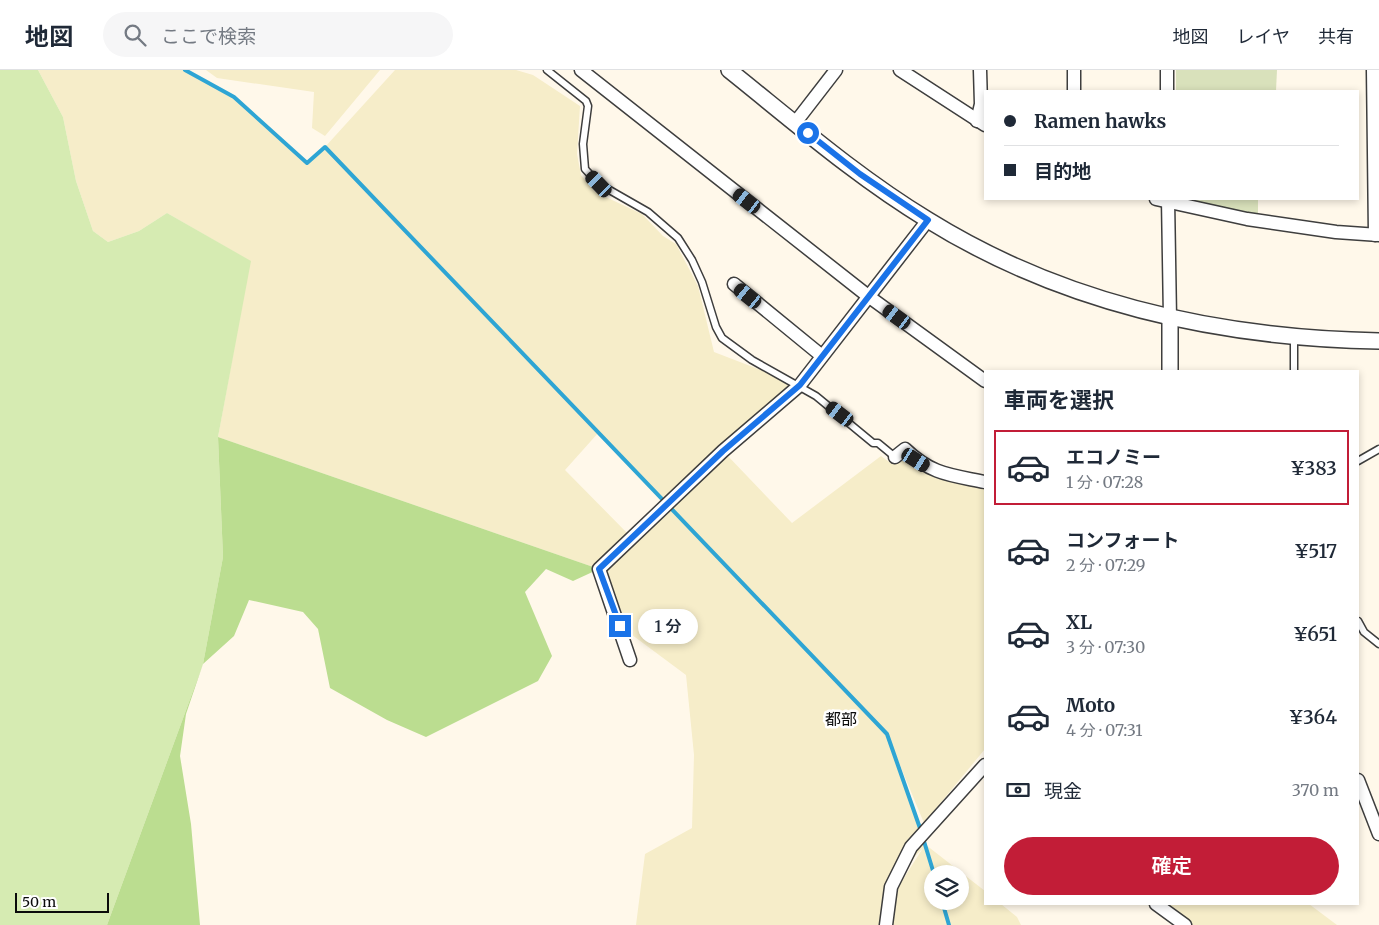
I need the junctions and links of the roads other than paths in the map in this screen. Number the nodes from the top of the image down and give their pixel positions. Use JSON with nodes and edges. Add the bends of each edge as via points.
{"nodes":[{"id":1,"x":547,"y":70,"type":"edge"},
{"id":2,"x":580,"y":70,"type":"edge"},
{"id":3,"x":729,"y":70,"type":"edge"},
{"id":4,"x":836,"y":70,"type":"edge"},
{"id":5,"x":900,"y":70,"type":"edge"},
{"id":6,"x":980,"y":70,"type":"edge"},
{"id":7,"x":1074,"y":70,"type":"edge"},
{"id":8,"x":1166,"y":70,"type":"edge"},
{"id":9,"x":1373,"y":70,"type":"edge"},
{"id":10,"x":1074,"y":90,"type":"edge"},
{"id":11,"x":1167,"y":90,"type":"edge"},
{"id":12,"x":795,"y":123,"type":"junction"},
{"id":13,"x":981,"y":123,"type":"edge"},
{"id":14,"x":1376,"y":139,"type":"edge"},
{"id":15,"x":1164,"y":200,"type":"edge"},
{"id":16,"x":928,"y":220,"type":"junction"},
{"id":17,"x":1377,"y":235,"type":"edge"},
{"id":18,"x":734,"y":284,"type":"dead end"},
{"id":19,"x":868,"y":296,"type":"junction"},
{"id":20,"x":1170,"y":318,"type":"junction"},
{"id":21,"x":1294,"y":338,"type":"junction"},
{"id":22,"x":1379,"y":341,"type":"edge"},
{"id":23,"x":822,"y":356,"type":"junction"},
{"id":24,"x":1170,"y":370,"type":"edge"},
{"id":25,"x":1294,"y":370,"type":"edge"},
{"id":26,"x":984,"y":380,"type":"edge"},
{"id":27,"x":800,"y":385,"type":"junction"},
{"id":28,"x":1379,"y":449,"type":"edge"},
{"id":29,"x":895,"y":458,"type":"joint"},
{"id":30,"x":1359,"y":460,"type":"edge"},
{"id":31,"x":984,"y":482,"type":"edge"},
{"id":32,"x":1359,"y":624,"type":"edge"},
{"id":33,"x":1379,"y":644,"type":"edge"},
{"id":34,"x":630,"y":660,"type":"dead end"},
{"id":35,"x":983,"y":771,"type":"edge"},
{"id":36,"x":1359,"y":783,"type":"edge"},
{"id":37,"x":1379,"y":834,"type":"edge"},
{"id":38,"x":1157,"y":905,"type":"edge"},
{"id":39,"x":886,"y":925,"type":"edge"},
{"id":40,"x":1185,"y":925,"type":"edge"}],
"edges":[{"from":1,"to":27,"type":"lane","via":[[588,106],[582,144],[585,169],[599,184],[648,212],[678,238],[702,282],[722,338],[752,360]]},
{"from":2,"to":19,"type":"street"},
{"from":3,"to":12,"type":"street"},
{"from":4,"to":12,"type":"street"},
{"from":5,"to":13,"type":"street"},
{"from":6,"to":13,"type":"street"},
{"from":7,"to":10,"type":"street"},
{"from":8,"to":11,"type":"street"},
{"from":9,"to":14,"type":"street"},
{"from":12,"to":16,"type":"street","via":[[860,174]]},
{"from":14,"to":17,"type":"street"},
{"from":15,"to":17,"type":"street","via":[[1247,219]]},
{"from":15,"to":20,"type":"street"},
{"from":16,"to":19,"type":"street"},
{"from":16,"to":20,"type":"street","via":[[971,245],[1029,272],[1110,302]]},
{"from":18,"to":23,"type":"street"},
{"from":19,"to":23,"type":"street"},
{"from":19,"to":26,"type":"street"},
{"from":20,"to":21,"type":"street"},
{"from":20,"to":24,"type":"street"},
{"from":21,"to":22,"type":"street"},
{"from":21,"to":25,"type":"lane"},
{"from":23,"to":27,"type":"street"},
{"from":27,"to":29,"type":"lane"},
{"from":27,"to":34,"type":"street","via":[[723,451],[599,569]]},
{"from":28,"to":30,"type":"lane"},
{"from":29,"to":31,"type":"street","via":[[905,449],[935,472]]},
{"from":32,"to":33,"type":"lane"},
{"from":35,"to":39,"type":"street","via":[[911,846],[891,887]]},
{"from":36,"to":37,"type":"street"},
{"from":38,"to":40,"type":"street"}]}
